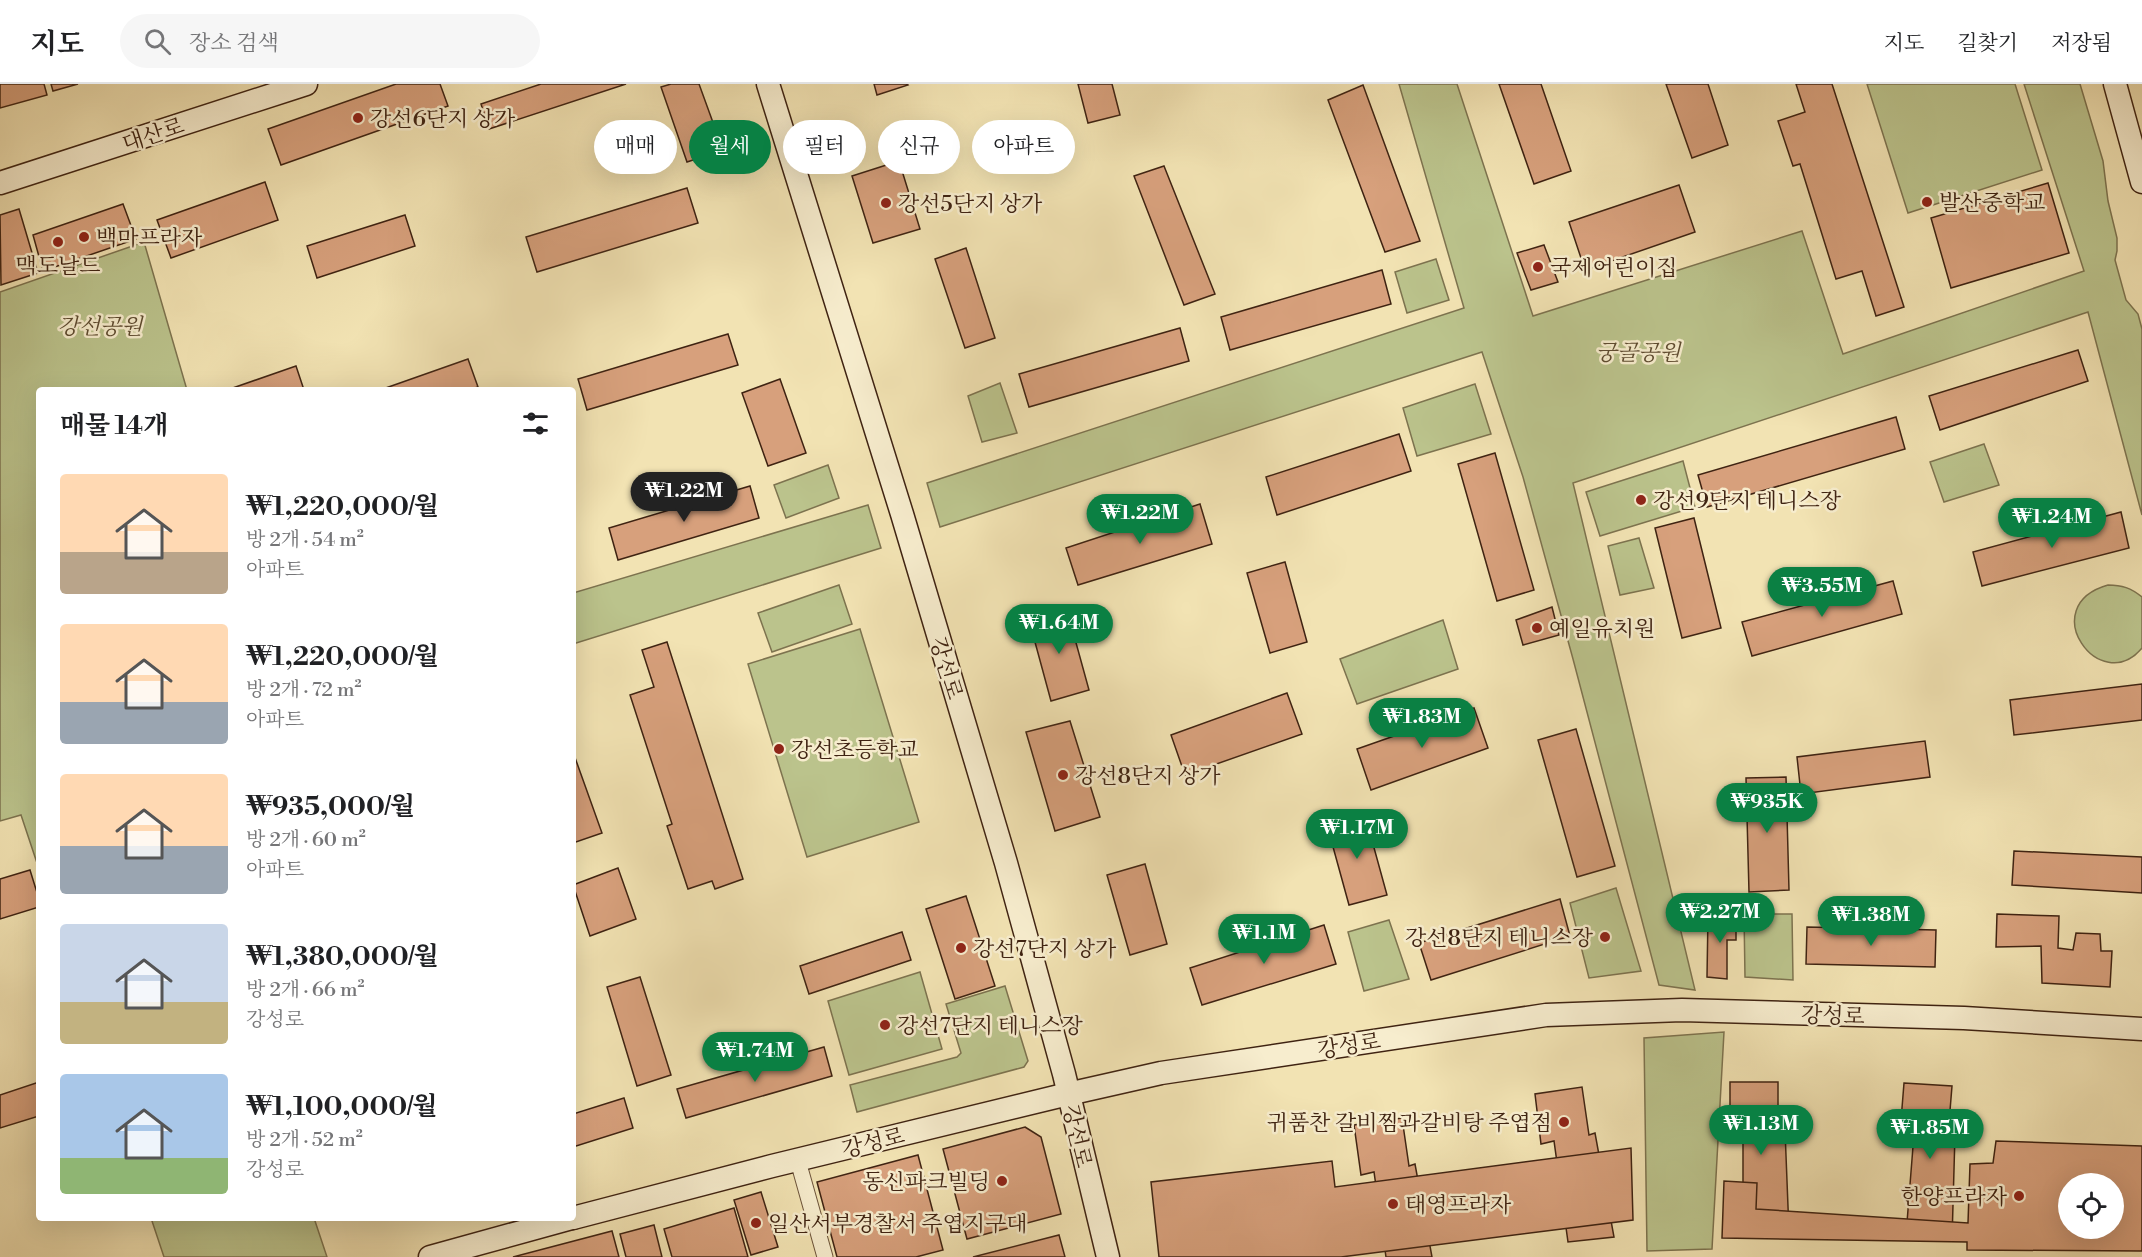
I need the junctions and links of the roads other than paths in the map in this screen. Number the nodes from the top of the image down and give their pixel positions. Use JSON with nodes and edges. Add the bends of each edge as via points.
{"nodes":[{"id":1,"x":306,"y":84,"type":"edge"},
{"id":2,"x":768,"y":84,"type":"edge"},
{"id":3,"x":2115,"y":84,"type":"edge"},
{"id":4,"x":2142,"y":182,"type":"edge"},
{"id":5,"x":0,"y":183,"type":"edge"},
{"id":6,"x":2142,"y":1029,"type":"edge"},
{"id":7,"x":1068,"y":1094,"type":"junction"},
{"id":8,"x":798,"y":1161,"type":"junction"},
{"id":9,"x":576,"y":1217,"type":"edge"},
{"id":10,"x":563,"y":1221,"type":"edge"},
{"id":11,"x":467,"y":1252,"type":"edge"},
{"id":12,"x":430,"y":1257,"type":"edge"},
{"id":13,"x":825,"y":1257,"type":"edge"},
{"id":14,"x":1108,"y":1257,"type":"edge"}],
"edges":[{"from":1,"to":5,"type":"street","name":"대산로"},
{"from":2,"to":7,"type":"street","name":"강선로","via":[[1006,863]]},
{"from":3,"to":4,"type":"street"},
{"from":6,"to":7,"type":"street","name":"강성로","via":[[1964,1018],[1682,1011],[1546,1015],[1161,1073]]},
{"from":7,"to":8,"type":"street","name":"강성로"},
{"from":7,"to":14,"type":"street","name":"강선로"},
{"from":8,"to":9,"type":"street","name":"강성로"},
{"from":8,"to":13,"type":"street"},
{"from":10,"to":11,"type":"street","name":"강성로"},
{"from":11,"to":12,"type":"street","name":"강성로"}]}
